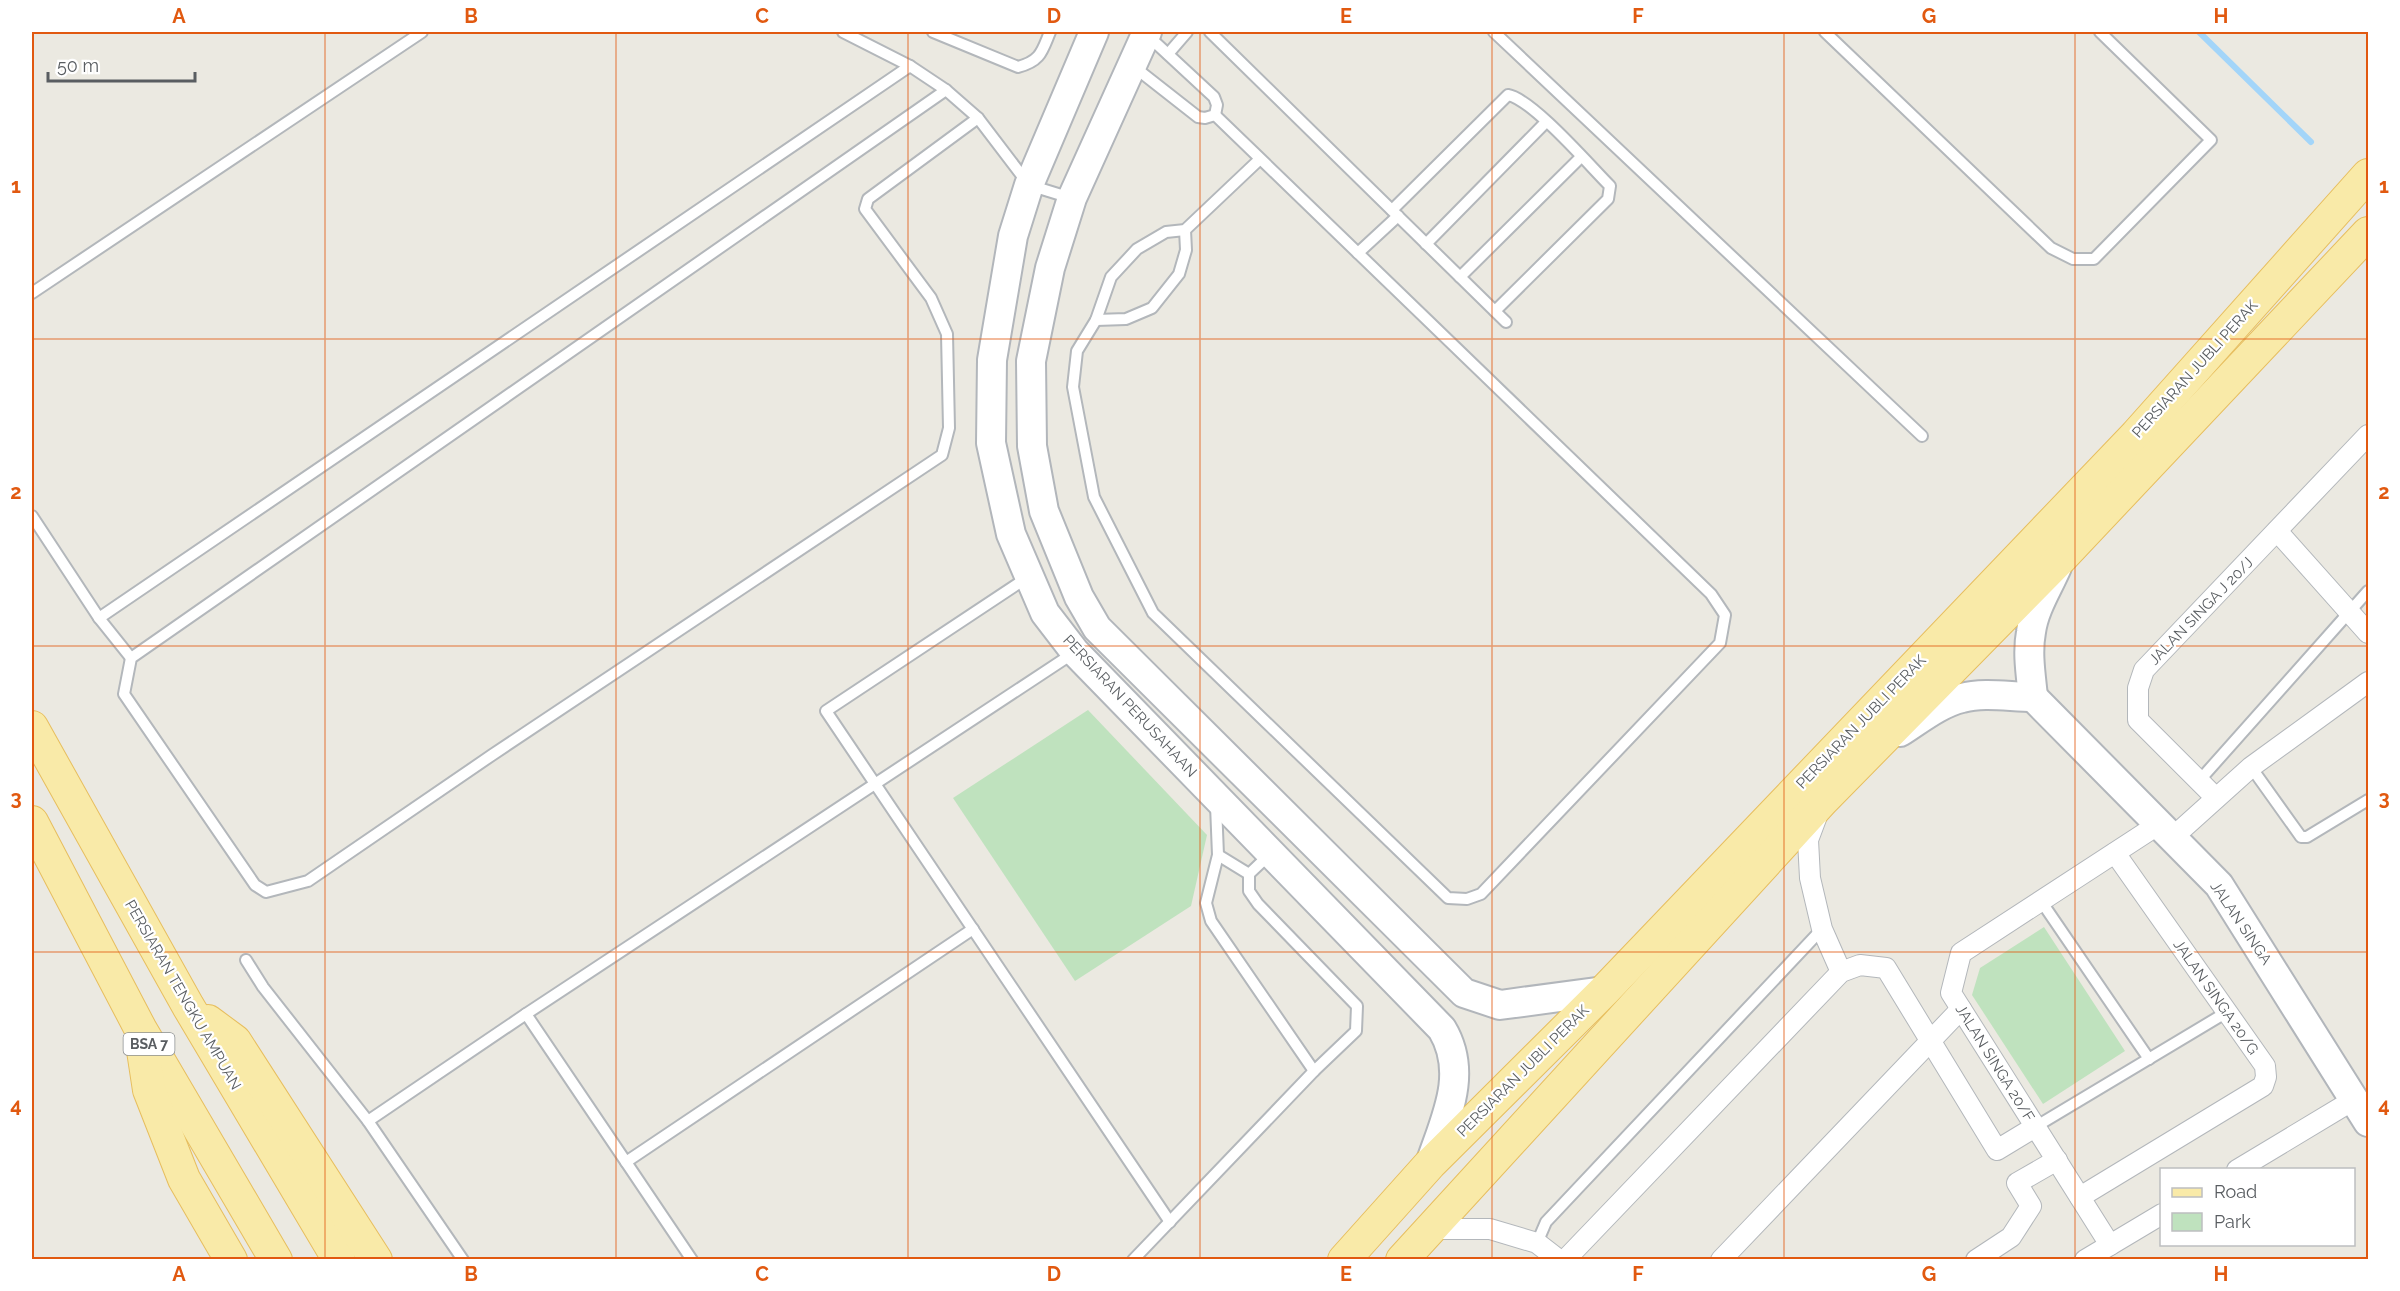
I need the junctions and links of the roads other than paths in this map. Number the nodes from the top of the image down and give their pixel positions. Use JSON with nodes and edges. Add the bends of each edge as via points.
{"nodes":[{"id":1,"x":422,"y":32,"type":"edge"},
{"id":2,"x":843,"y":32,"type":"edge"},
{"id":3,"x":933,"y":32,"type":"edge"},
{"id":4,"x":1050,"y":32,"type":"edge"},
{"id":5,"x":1094,"y":32,"type":"edge"},
{"id":6,"x":1186,"y":32,"type":"edge"},
{"id":7,"x":1210,"y":32,"type":"edge"},
{"id":8,"x":1494,"y":32,"type":"edge"},
{"id":9,"x":1825,"y":32,"type":"edge"},
{"id":10,"x":2100,"y":32,"type":"edge"},
{"id":11,"x":1147,"y":33,"type":"edge"},
{"id":12,"x":1168,"y":54,"type":"junction"},
{"id":13,"x":910,"y":66,"type":"junction"},
{"id":14,"x":1133,"y":66,"type":"junction"},
{"id":15,"x":946,"y":90,"type":"junction"},
{"id":16,"x":1215,"y":115,"type":"junction"},
{"id":17,"x":978,"y":118,"type":"junction"},
{"id":18,"x":1546,"y":122,"type":"junction"},
{"id":19,"x":1581,"y":157,"type":"junction"},
{"id":20,"x":1260,"y":159,"type":"junction"},
{"id":21,"x":2368,"y":175,"type":"edge"},
{"id":22,"x":1029,"y":185,"type":"junction"},
{"id":23,"x":1072,"y":198,"type":"junction"},
{"id":24,"x":1395,"y":213,"type":"junction"},
{"id":25,"x":1185,"y":230,"type":"junction"},
{"id":26,"x":2368,"y":233,"type":"edge"},
{"id":27,"x":1426,"y":244,"type":"junction"},
{"id":28,"x":1358,"y":253,"type":"junction"},
{"id":29,"x":1460,"y":277,"type":"junction"},
{"id":30,"x":32,"y":293,"type":"edge"},
{"id":31,"x":1495,"y":311,"type":"junction"},
{"id":32,"x":1096,"y":320,"type":"junction"},
{"id":33,"x":1506,"y":322,"type":"dead end"},
{"id":34,"x":2368,"y":435,"type":"edge"},
{"id":35,"x":1922,"y":436,"type":"dead end"},
{"id":36,"x":32,"y":516,"type":"edge"},
{"id":37,"x":2277,"y":531,"type":"junction"},
{"id":38,"x":2063,"y":556,"type":"junction"},
{"id":39,"x":1029,"y":576,"type":"junction"},
{"id":40,"x":2368,"y":591,"type":"edge"},
{"id":41,"x":2349,"y":611,"type":"junction"},
{"id":42,"x":99,"y":618,"type":"junction"},
{"id":43,"x":2368,"y":633,"type":"edge"},
{"id":44,"x":1075,"y":652,"type":"junction"},
{"id":45,"x":131,"y":658,"type":"junction"},
{"id":46,"x":2368,"y":682,"type":"edge"},
{"id":47,"x":2033,"y":697,"type":"junction"},
{"id":48,"x":32,"y":727,"type":"edge"},
{"id":49,"x":1867,"y":753,"type":"junction"},
{"id":50,"x":2251,"y":767,"type":"junction"},
{"id":51,"x":2199,"y":781,"type":"junction"},
{"id":52,"x":875,"y":784,"type":"junction"},
{"id":53,"x":1216,"y":797,"type":"junction"},
{"id":54,"x":2216,"y":798,"type":"junction"},
{"id":55,"x":1823,"y":800,"type":"junction"},
{"id":56,"x":2368,"y":800,"type":"edge"},
{"id":57,"x":32,"y":822,"type":"edge"},
{"id":58,"x":2166,"y":831,"type":"junction"},
{"id":59,"x":1270,"y":853,"type":"junction"},
{"id":60,"x":2115,"y":853,"type":"junction"},
{"id":61,"x":1218,"y":855,"type":"junction"},
{"id":62,"x":1250,"y":874,"type":"junction"},
{"id":63,"x":2041,"y":901,"type":"junction"},
{"id":64,"x":973,"y":929,"type":"junction"},
{"id":65,"x":1822,"y":929,"type":"junction"},
{"id":66,"x":246,"y":960,"type":"dead end"},
{"id":67,"x":1841,"y":972,"type":"junction"},
{"id":68,"x":1604,"y":991,"type":"junction"},
{"id":69,"x":188,"y":1006,"type":"junction"},
{"id":70,"x":1961,"y":1009,"type":"junction"},
{"id":71,"x":2227,"y":1012,"type":"junction"},
{"id":72,"x":526,"y":1014,"type":"junction"},
{"id":73,"x":140,"y":1028,"type":"junction"},
{"id":74,"x":1930,"y":1040,"type":"junction"},
{"id":75,"x":2149,"y":1059,"type":"junction"},
{"id":76,"x":1314,"y":1071,"type":"junction"},
{"id":77,"x":2362,"y":1110,"type":"edge"},
{"id":78,"x":368,"y":1121,"type":"junction"},
{"id":79,"x":2035,"y":1127,"type":"junction"},
{"id":80,"x":2057,"y":1160,"type":"junction"},
{"id":81,"x":626,"y":1162,"type":"junction"},
{"id":82,"x":1430,"y":1164,"type":"junction"},
{"id":83,"x":2240,"y":1168,"type":"edge"},
{"id":84,"x":2080,"y":1197,"type":"junction"},
{"id":85,"x":2160,"y":1216,"type":"edge"},
{"id":86,"x":1170,"y":1222,"type":"junction"},
{"id":87,"x":1431,"y":1229,"type":"junction"},
{"id":88,"x":1537,"y":1243,"type":"junction"},
{"id":89,"x":2110,"y":1245,"type":"junction"},
{"id":90,"x":2091,"y":1258,"type":"edge"},
{"id":91,"x":231,"y":1260,"type":"edge"},
{"id":92,"x":276,"y":1260,"type":"edge"},
{"id":93,"x":339,"y":1260,"type":"edge"},
{"id":94,"x":376,"y":1260,"type":"edge"},
{"id":95,"x":463,"y":1260,"type":"edge"},
{"id":96,"x":692,"y":1260,"type":"edge"},
{"id":97,"x":1133,"y":1260,"type":"edge"},
{"id":98,"x":1344,"y":1260,"type":"edge"},
{"id":99,"x":1402,"y":1260,"type":"edge"},
{"id":100,"x":1559,"y":1260,"type":"edge"},
{"id":101,"x":1565,"y":1260,"type":"edge"},
{"id":102,"x":1721,"y":1260,"type":"edge"},
{"id":103,"x":1976,"y":1260,"type":"edge"}],
"edges":[{"from":1,"to":30,"type":"lane"},
{"from":2,"to":13,"type":"lane"},
{"from":3,"to":4,"type":"lane","via":[[1018,67],[1031,64],[1040,55]]},
{"from":5,"to":22,"type":"main road","name":"PERSIARAN PERUSAHAAN"},
{"from":6,"to":12,"type":"lane"},
{"from":7,"to":24,"type":"lane"},
{"from":8,"to":35,"type":"lane"},
{"from":9,"to":10,"type":"lane","via":[[2051,248],[2073,260],[2094,259],[2211,140]]},
{"from":11,"to":12,"type":"lane"},
{"from":11,"to":14,"type":"main road","name":"PERSIARAN PERUSAHAAN"},
{"from":12,"to":16,"type":"lane","via":[[1214,97]]},
{"from":13,"to":15,"type":"lane"},
{"from":13,"to":42,"type":"lane"},
{"from":14,"to":16,"type":"lane","via":[[1198,117]]},
{"from":14,"to":23,"type":"main road","name":"PERSIARAN PERUSAHAAN"},
{"from":15,"to":17,"type":"lane"},
{"from":15,"to":45,"type":"lane"},
{"from":16,"to":20,"type":"lane"},
{"from":17,"to":22,"type":"lane"},
{"from":17,"to":45,"type":"lane","via":[[868,200],[864,209],[931,298],[947,334],[950,428],[942,455],[309,881],[266,892],[255,885],[124,694]]},
{"from":18,"to":19,"type":"lane"},
{"from":18,"to":24,"type":"lane","via":[[1517,97],[1508,95]]},
{"from":18,"to":27,"type":"lane"},
{"from":19,"to":29,"type":"lane"},
{"from":19,"to":31,"type":"lane","via":[[1610,186],[1608,199]]},
{"from":20,"to":25,"type":"lane"},
{"from":20,"to":28,"type":"lane"},
{"from":21,"to":68,"type":"main road","name":"PERSIARAN JUBLI PERAK","via":[[2136,435]]},
{"from":22,"to":23,"type":"lane"},
{"from":22,"to":39,"type":"main road","name":"PERSIARAN PERUSAHAAN","via":[[1013,236],[992,360],[991,443],[1011,534]]},
{"from":23,"to":68,"type":"main road","name":"PERSIARAN PERUSAHAAN","via":[[1050,268],[1030,362],[1032,446],[1044,511],[1079,597],[1097,628],[1464,993],[1500,1005]]},
{"from":24,"to":27,"type":"lane"},
{"from":24,"to":28,"type":"lane"},
{"from":25,"to":32,"type":"lane","via":[[1166,232],[1137,249],[1111,277]]},
{"from":25,"to":32,"type":"lane","via":[[1186,250],[1179,274],[1152,308],[1126,319]]},
{"from":26,"to":38,"type":"main road","name":"PERSIARAN JUBLI PERAK"},
{"from":27,"to":29,"type":"lane"},
{"from":28,"to":32,"type":"lane","via":[[1711,594],[1725,615],[1720,644],[1481,894],[1467,899],[1448,898],[1153,613],[1094,497],[1073,387],[1077,351]]},
{"from":29,"to":31,"type":"lane"},
{"from":31,"to":33,"type":"lane"},
{"from":34,"to":37,"type":"street","name":"JALAN SINGA J 20/J"},
{"from":36,"to":42,"type":"lane"},
{"from":37,"to":41,"type":"street"},
{"from":37,"to":51,"type":"street","name":"JALAN SINGA J 20/J","via":[[2144,670],[2138,688],[2138,720]]},
{"from":38,"to":47,"type":"main road","via":[[2031,630]]},
{"from":38,"to":49,"type":"main road","name":"PERSIARAN JUBLI PERAK"},
{"from":39,"to":44,"type":"main road","name":"PERSIARAN PERUSAHAAN","via":[[1045,613]]},
{"from":39,"to":52,"type":"lane","via":[[826,711]]},
{"from":40,"to":41,"type":"lane"},
{"from":41,"to":43,"type":"street"},
{"from":41,"to":51,"type":"lane"},
{"from":42,"to":45,"type":"lane"},
{"from":44,"to":52,"type":"lane"},
{"from":44,"to":53,"type":"main road","name":"PERSIARAN PERUSAHAAN"},
{"from":46,"to":50,"type":"street","name":"JALAN SINGA 20/F"},
{"from":47,"to":49,"type":"main road","via":[[1961,698]]},
{"from":47,"to":58,"type":"main road","name":"JALAN SINGA"},
{"from":48,"to":69,"type":"main road","name":"PERSIARAN TENGKU AMPUAN"},
{"from":49,"to":55,"type":"main road","name":"PERSIARAN JUBLI PERAK"},
{"from":50,"to":54,"type":"street","name":"JALAN SINGA 20/F"},
{"from":50,"to":56,"type":"lane","via":[[2301,837]]},
{"from":51,"to":54,"type":"street","name":"JALAN SINGA J 20/J"},
{"from":52,"to":64,"type":"lane"},
{"from":52,"to":72,"type":"lane"},
{"from":53,"to":59,"type":"main road","name":"PERSIARAN PERUSAHAAN"},
{"from":53,"to":61,"type":"lane"},
{"from":54,"to":58,"type":"street","name":"JALAN SINGA 20/F"},
{"from":55,"to":65,"type":"street","via":[[1808,840],[1810,878]]},
{"from":55,"to":87,"type":"main road","name":"PERSIARAN JUBLI PERAK"},
{"from":57,"to":73,"type":"main road","number":"BSA 7"},
{"from":58,"to":60,"type":"street","name":"JALAN SINGA 20/F"},
{"from":58,"to":77,"type":"main road","name":"JALAN SINGA","via":[[2219,885]]},
{"from":59,"to":62,"type":"lane"},
{"from":59,"to":82,"type":"main road","name":"PERSIARAN PERUSAHAAN","via":[[1442,1029],[1450,1044],[1456,1066],[1452,1095]]},
{"from":60,"to":63,"type":"street","name":"JALAN SINGA 20/F"},
{"from":60,"to":71,"type":"street","name":"JALAN SINGA 20/G"},
{"from":61,"to":62,"type":"lane"},
{"from":61,"to":76,"type":"lane","via":[[1206,903],[1211,921]]},
{"from":62,"to":76,"type":"lane","via":[[1249,891],[1258,904],[1357,1006],[1356,1031]]},
{"from":63,"to":70,"type":"street","name":"JALAN SINGA 20/F","via":[[1961,953],[1950,993]]},
{"from":63,"to":75,"type":"lane"},
{"from":64,"to":81,"type":"lane"},
{"from":64,"to":86,"type":"lane"},
{"from":65,"to":67,"type":"street"},
{"from":65,"to":88,"type":"lane","via":[[1546,1222]]},
{"from":66,"to":78,"type":"lane"},
{"from":67,"to":74,"type":"street","via":[[1860,965],[1886,968]]},
{"from":67,"to":101,"type":"street"},
{"from":68,"to":82,"type":"main road","name":"PERSIARAN JUBLI PERAK"},
{"from":69,"to":93,"type":"main road","name":"PERSIARAN TENGKU AMPUAN"},
{"from":69,"to":94,"type":"main road","via":[[235,1041]]},
{"from":70,"to":74,"type":"street"},
{"from":70,"to":79,"type":"street","name":"JALAN SINGA 20/F"},
{"from":71,"to":75,"type":"lane"},
{"from":71,"to":84,"type":"street","name":"JALAN SINGA 20/G","via":[[2265,1066],[2263,1086]]},
{"from":72,"to":78,"type":"lane"},
{"from":72,"to":81,"type":"lane"},
{"from":73,"to":91,"type":"main road","via":[[149,1090],[184,1179]]},
{"from":73,"to":92,"type":"main road","number":"BSA 7"},
{"from":74,"to":79,"type":"street","via":[[1997,1150]]},
{"from":74,"to":102,"type":"street"},
{"from":75,"to":79,"type":"lane"},
{"from":76,"to":86,"type":"lane"},
{"from":77,"to":83,"type":"street"},
{"from":78,"to":95,"type":"lane"},
{"from":79,"to":80,"type":"street","name":"JALAN SINGA 20/F"},
{"from":80,"to":84,"type":"street","name":"JALAN SINGA 20/F"},
{"from":80,"to":103,"type":"street","via":[[2017,1183],[2031,1206],[2011,1237]]},
{"from":81,"to":96,"type":"lane"},
{"from":82,"to":98,"type":"main road","name":"PERSIARAN JUBLI PERAK"},
{"from":84,"to":89,"type":"street","name":"JALAN SINGA 20/F"},
{"from":85,"to":89,"type":"street"},
{"from":86,"to":97,"type":"lane"},
{"from":87,"to":88,"type":"street","via":[[1490,1229]]},
{"from":87,"to":99,"type":"main road","name":"PERSIARAN JUBLI PERAK"},
{"from":88,"to":100,"type":"street"},
{"from":89,"to":90,"type":"street"}]}
